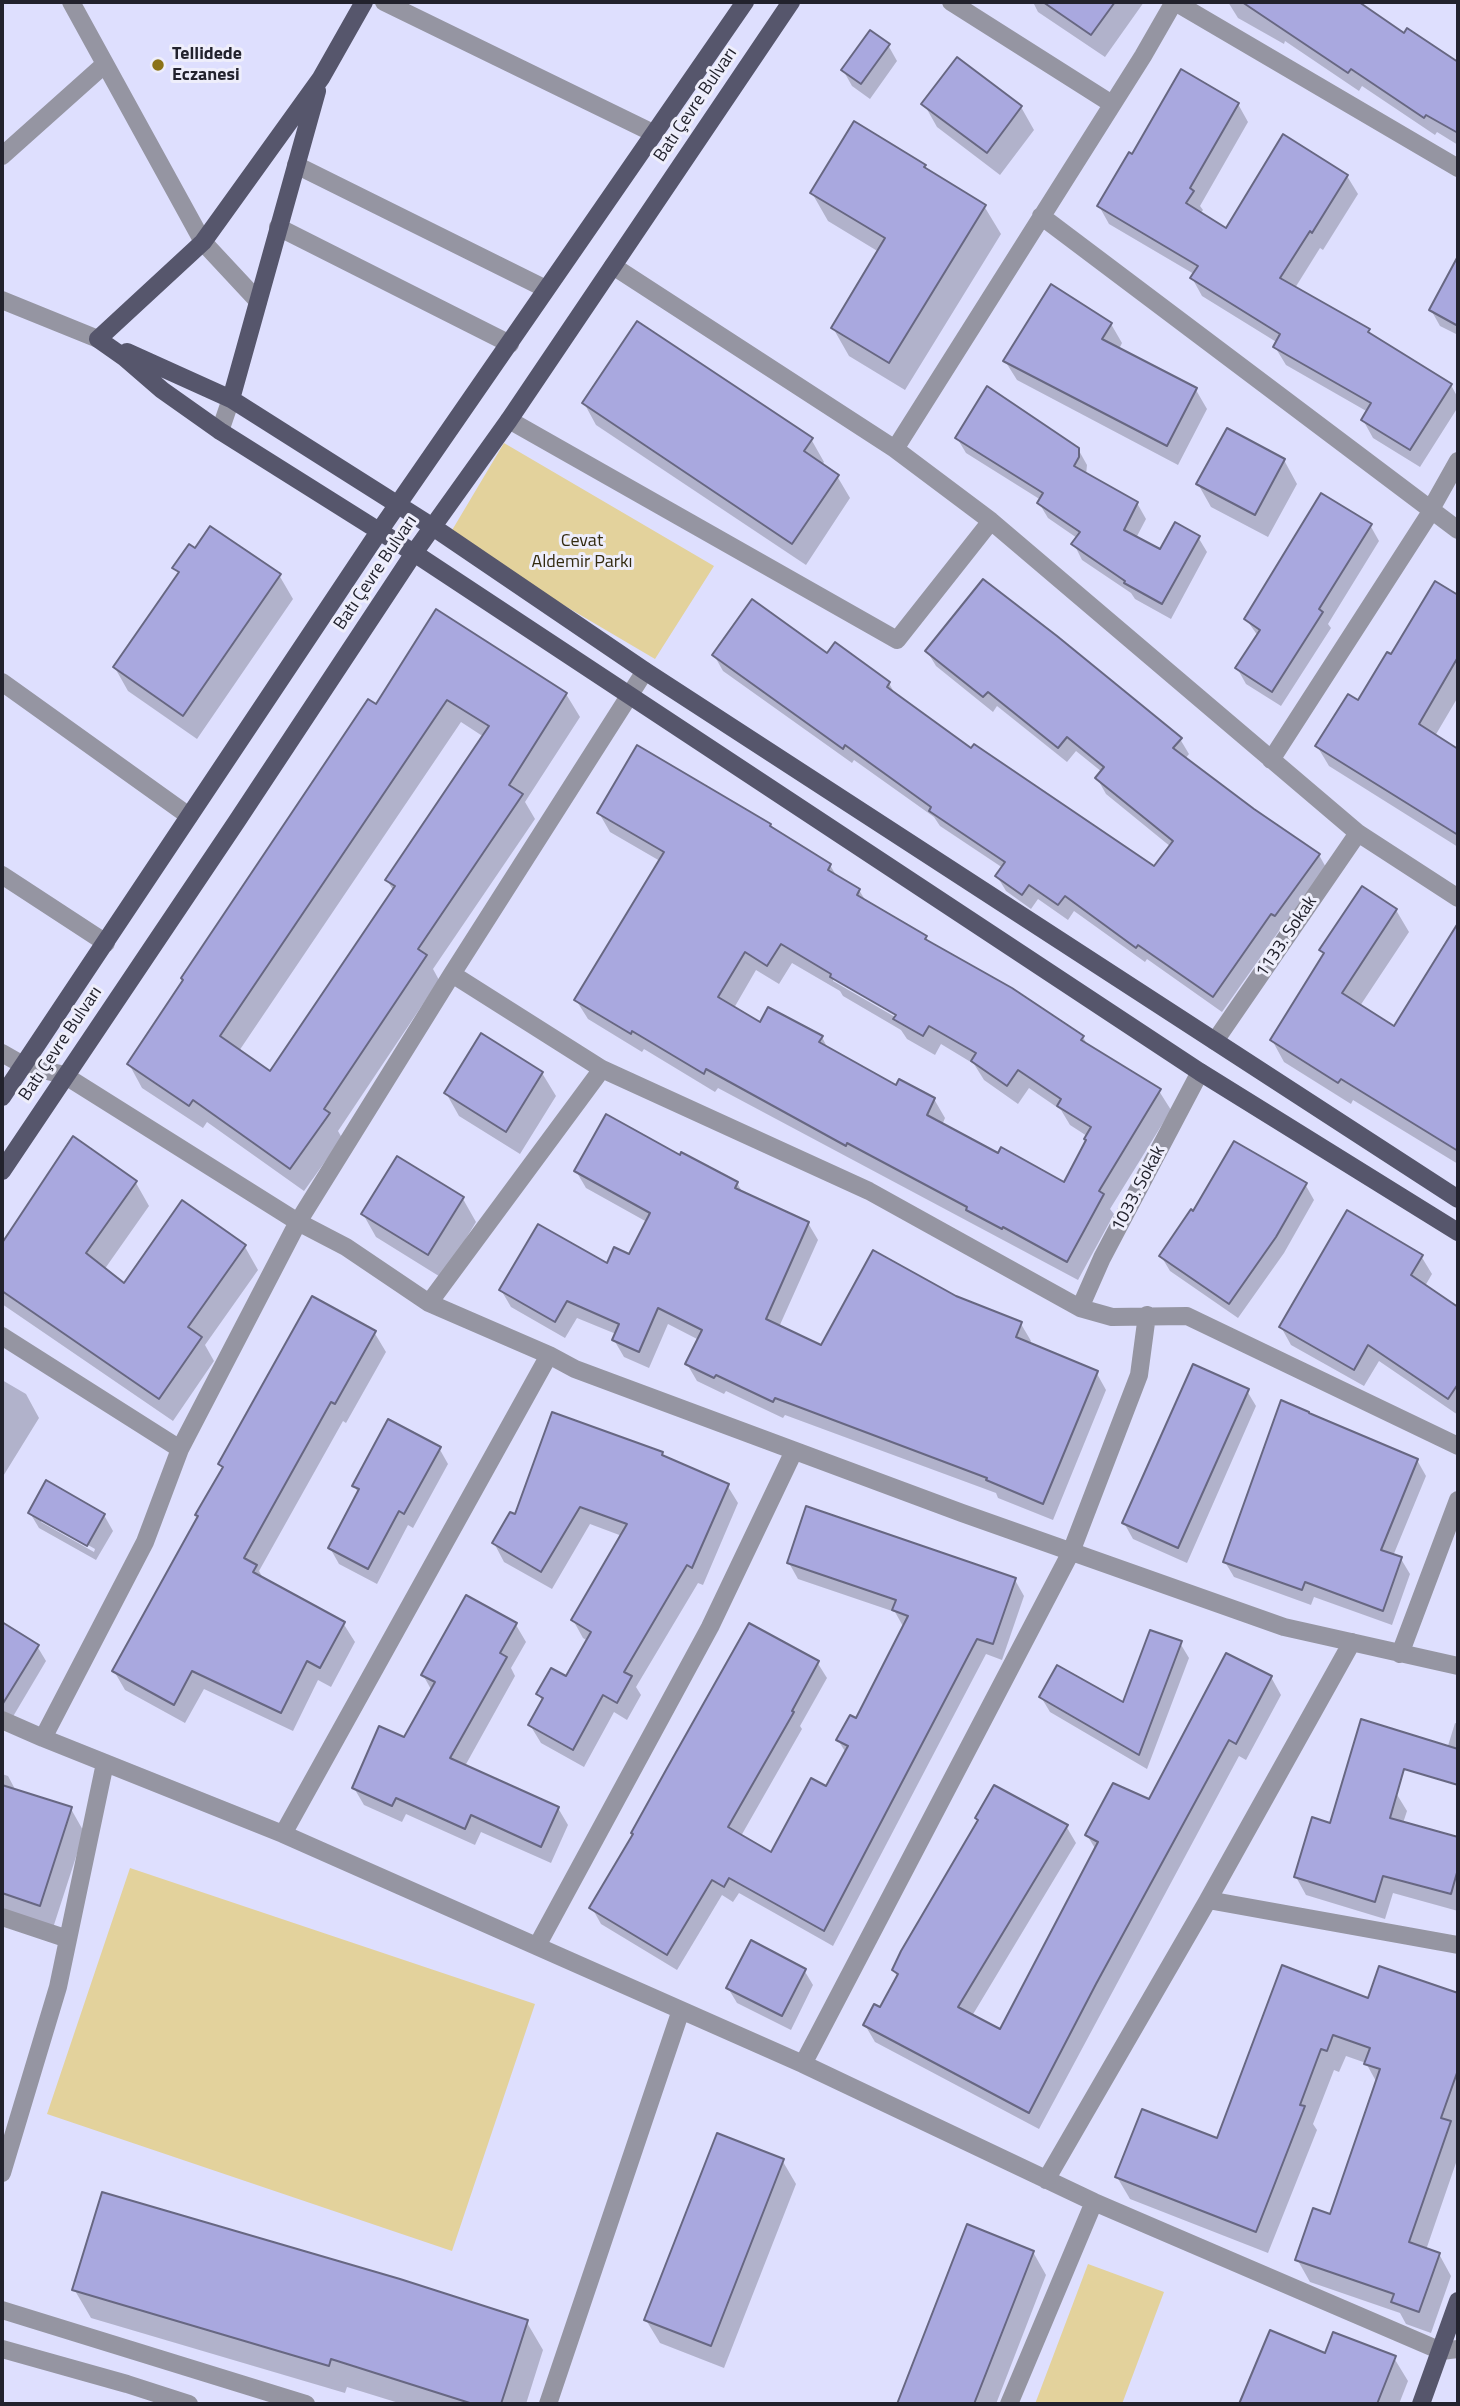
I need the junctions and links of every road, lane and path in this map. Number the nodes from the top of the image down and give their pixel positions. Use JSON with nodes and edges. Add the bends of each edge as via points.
{"nodes":[{"id":1,"x":71,"y":2,"type":"edge"},
{"id":2,"x":364,"y":2,"type":"edge"},
{"id":3,"x":384,"y":2,"type":"edge"},
{"id":4,"x":745,"y":2,"type":"edge"},
{"id":5,"x":791,"y":2,"type":"edge"},
{"id":6,"x":951,"y":2,"type":"edge"},
{"id":7,"x":1175,"y":2,"type":"edge"},
{"id":8,"x":105,"y":64,"type":"junction"},
{"id":9,"x":321,"y":78,"type":"junction"},
{"id":10,"x":1112,"y":104,"type":"junction"},
{"id":11,"x":653,"y":133,"type":"junction"},
{"id":12,"x":2,"y":156,"type":"edge"},
{"id":13,"x":296,"y":165,"type":"junction"},
{"id":14,"x":1458,"y":168,"type":"edge"},
{"id":15,"x":1041,"y":216,"type":"junction"},
{"id":16,"x":278,"y":227,"type":"junction"},
{"id":17,"x":203,"y":243,"type":"junction"},
{"id":18,"x":613,"y":266,"type":"junction"},
{"id":19,"x":546,"y":289,"type":"junction"},
{"id":20,"x":2,"y":300,"type":"edge"},
{"id":21,"x":258,"y":301,"type":"junction"},
{"id":22,"x":98,"y":339,"type":"junction"},
{"id":23,"x":510,"y":344,"type":"junction"},
{"id":24,"x":231,"y":399,"type":"junction"},
{"id":25,"x":509,"y":420,"type":"junction"},
{"id":26,"x":220,"y":431,"type":"junction"},
{"id":27,"x":895,"y":449,"type":"junction"},
{"id":28,"x":1458,"y":461,"type":"edge"},
{"id":29,"x":398,"y":506,"type":"junction"},
{"id":30,"x":1432,"y":510,"type":"junction"},
{"id":31,"x":991,"y":521,"type":"junction"},
{"id":32,"x":433,"y":527,"type":"junction"},
{"id":33,"x":1458,"y":530,"type":"edge"},
{"id":34,"x":378,"y":533,"type":"junction"},
{"id":35,"x":414,"y":553,"type":"junction"},
{"id":36,"x":645,"y":671,"type":"junction"},
{"id":37,"x":2,"y":682,"type":"edge"},
{"id":38,"x":630,"y":697,"type":"junction"},
{"id":39,"x":1271,"y":760,"type":"junction"},
{"id":40,"x":189,"y":816,"type":"junction"},
{"id":41,"x":1357,"y":833,"type":"junction"},
{"id":42,"x":2,"y":875,"type":"edge"},
{"id":43,"x":1458,"y":898,"type":"edge"},
{"id":44,"x":106,"y":943,"type":"junction"},
{"id":45,"x":452,"y":974,"type":"junction"},
{"id":46,"x":1216,"y":1041,"type":"junction"},
{"id":47,"x":2,"y":1053,"type":"edge"},
{"id":48,"x":23,"y":1065,"type":"junction"},
{"id":49,"x":602,"y":1069,"type":"junction"},
{"id":50,"x":1200,"y":1072,"type":"junction"},
{"id":51,"x":64,"y":1075,"type":"junction"},
{"id":52,"x":2,"y":1097,"type":"edge"},
{"id":53,"x":2,"y":1171,"type":"edge"},
{"id":54,"x":1458,"y":1199,"type":"edge"},
{"id":55,"x":298,"y":1222,"type":"junction"},
{"id":56,"x":1458,"y":1232,"type":"edge"},
{"id":57,"x":429,"y":1303,"type":"junction"},
{"id":58,"x":1080,"y":1308,"type":"junction"},
{"id":59,"x":1147,"y":1315,"type":"junction"},
{"id":60,"x":2,"y":1336,"type":"edge"},
{"id":61,"x":549,"y":1355,"type":"junction"},
{"id":62,"x":1458,"y":1447,"type":"edge"},
{"id":63,"x":180,"y":1449,"type":"junction"},
{"id":64,"x":794,"y":1451,"type":"junction"},
{"id":65,"x":1458,"y":1500,"type":"edge"},
{"id":66,"x":1071,"y":1552,"type":"junction"},
{"id":67,"x":1352,"y":1642,"type":"junction"},
{"id":68,"x":1400,"y":1654,"type":"junction"},
{"id":69,"x":1458,"y":1666,"type":"edge"},
{"id":70,"x":2,"y":1720,"type":"edge"},
{"id":71,"x":43,"y":1738,"type":"junction"},
{"id":72,"x":105,"y":1763,"type":"junction"},
{"id":73,"x":283,"y":1834,"type":"junction"},
{"id":74,"x":1208,"y":1900,"type":"junction"},
{"id":75,"x":2,"y":1917,"type":"edge"},
{"id":76,"x":68,"y":1939,"type":"junction"},
{"id":77,"x":1458,"y":1945,"type":"edge"},
{"id":78,"x":537,"y":1946,"type":"junction"},
{"id":79,"x":681,"y":2010,"type":"junction"},
{"id":80,"x":803,"y":2064,"type":"junction"},
{"id":81,"x":8,"y":2130,"type":"edge"},
{"id":82,"x":2,"y":2173,"type":"edge"},
{"id":83,"x":1046,"y":2180,"type":"junction"},
{"id":84,"x":1094,"y":2202,"type":"junction"},
{"id":85,"x":1458,"y":2301,"type":"edge"},
{"id":86,"x":2,"y":2310,"type":"edge"},
{"id":87,"x":2,"y":2349,"type":"edge"},
{"id":88,"x":1450,"y":2350,"type":"edge"},
{"id":89,"x":189,"y":2404,"type":"edge"},
{"id":90,"x":306,"y":2404,"type":"edge"},
{"id":91,"x":548,"y":2404,"type":"edge"},
{"id":92,"x":1009,"y":2404,"type":"edge"},
{"id":93,"x":1421,"y":2404,"type":"edge"}],
"edges":[{"from":1,"to":8,"type":"street"},
{"from":2,"to":9,"type":"main road"},
{"from":3,"to":11,"type":"street"},
{"from":4,"to":11,"type":"main road","name":"Batı Çevre Bulvarı"},
{"from":5,"to":18,"type":"main road","name":"Batı Çevre Bulvarı"},
{"from":6,"to":10,"type":"street"},
{"from":7,"to":10,"type":"street"},
{"from":7,"to":14,"type":"street"},
{"from":8,"to":12,"type":"street"},
{"from":8,"to":17,"type":"street"},
{"from":9,"to":13,"type":"main road"},
{"from":9,"to":17,"type":"main road"},
{"from":10,"to":15,"type":"street"},
{"from":11,"to":19,"type":"main road","name":"Batı Çevre Bulvarı"},
{"from":13,"to":16,"type":"main road"},
{"from":13,"to":19,"type":"street"},
{"from":15,"to":27,"type":"street"},
{"from":15,"to":30,"type":"street"},
{"from":16,"to":21,"type":"main road"},
{"from":16,"to":23,"type":"street"},
{"from":17,"to":21,"type":"street"},
{"from":17,"to":22,"type":"main road"},
{"from":18,"to":25,"type":"main road","name":"Batı Çevre Bulvarı"},
{"from":18,"to":27,"type":"street"},
{"from":19,"to":23,"type":"main road","name":"Batı Çevre Bulvarı"},
{"from":20,"to":22,"type":"street"},
{"from":21,"to":24,"type":"main road"},
{"from":22,"to":24,"type":"main road"},
{"from":22,"to":26,"type":"main road"},
{"from":23,"to":29,"type":"main road","name":"Batı Çevre Bulvarı"},
{"from":24,"to":26,"type":"street"},
{"from":24,"to":29,"type":"main road"},
{"from":25,"to":31,"type":"street","via":[[897,640]]},
{"from":25,"to":32,"type":"main road","name":"Batı Çevre Bulvarı"},
{"from":26,"to":34,"type":"main road"},
{"from":27,"to":31,"type":"street"},
{"from":28,"to":30,"type":"street"},
{"from":29,"to":32,"type":"main road"},
{"from":29,"to":34,"type":"main road","name":"Batı Çevre Bulvarı"},
{"from":30,"to":33,"type":"street"},
{"from":30,"to":39,"type":"street"},
{"from":31,"to":39,"type":"street"},
{"from":32,"to":35,"type":"main road","name":"Batı Çevre Bulvarı"},
{"from":32,"to":36,"type":"main road"},
{"from":34,"to":35,"type":"main road"},
{"from":34,"to":40,"type":"main road","name":"Batı Çevre Bulvarı"},
{"from":35,"to":38,"type":"main road"},
{"from":35,"to":51,"type":"main road","name":"Batı Çevre Bulvarı"},
{"from":36,"to":38,"type":"street"},
{"from":36,"to":46,"type":"main road"},
{"from":37,"to":40,"type":"street"},
{"from":38,"to":45,"type":"street"},
{"from":38,"to":50,"type":"main road"},
{"from":39,"to":41,"type":"street"},
{"from":40,"to":44,"type":"main road","name":"Batı Çevre Bulvarı"},
{"from":41,"to":43,"type":"street"},
{"from":41,"to":46,"type":"street","name":"1133. Sokak"},
{"from":42,"to":44,"type":"street"},
{"from":44,"to":48,"type":"main road","name":"Batı Çevre Bulvarı"},
{"from":45,"to":49,"type":"street"},
{"from":45,"to":55,"type":"street"},
{"from":46,"to":54,"type":"main road"},
{"from":47,"to":48,"type":"street"},
{"from":48,"to":51,"type":"street"},
{"from":48,"to":52,"type":"main road","name":"Batı Çevre Bulvarı"},
{"from":49,"to":57,"type":"street"},
{"from":49,"to":58,"type":"street","via":[[869,1191]]},
{"from":50,"to":56,"type":"main road"},
{"from":50,"to":58,"type":"street","name":"1033. Sokak"},
{"from":51,"to":53,"type":"main road","name":"Batı Çevre Bulvarı"},
{"from":51,"to":55,"type":"street"},
{"from":55,"to":57,"type":"street","via":[[346,1247]]},
{"from":55,"to":63,"type":"street"},
{"from":57,"to":61,"type":"street"},
{"from":58,"to":59,"type":"street","via":[[1112,1317]]},
{"from":59,"to":62,"type":"street","via":[[1187,1316]]},
{"from":59,"to":66,"type":"street","via":[[1139,1375]]},
{"from":60,"to":63,"type":"street"},
{"from":61,"to":64,"type":"street","via":[[575,1370]]},
{"from":61,"to":73,"type":"street"},
{"from":63,"to":71,"type":"street","via":[[145,1542]]},
{"from":64,"to":66,"type":"street"},
{"from":64,"to":78,"type":"street","via":[[710,1627]]},
{"from":65,"to":68,"type":"street"},
{"from":66,"to":67,"type":"street","via":[[1284,1627]]},
{"from":66,"to":80,"type":"street"},
{"from":67,"to":68,"type":"street"},
{"from":67,"to":74,"type":"street"},
{"from":68,"to":69,"type":"street"},
{"from":70,"to":71,"type":"street"},
{"from":71,"to":72,"type":"street"},
{"from":72,"to":73,"type":"street"},
{"from":72,"to":76,"type":"street"},
{"from":73,"to":78,"type":"street"},
{"from":74,"to":77,"type":"street"},
{"from":74,"to":83,"type":"street"},
{"from":75,"to":76,"type":"street"},
{"from":76,"to":81,"type":"street","via":[[58,1987]]},
{"from":78,"to":79,"type":"street"},
{"from":79,"to":80,"type":"street"},
{"from":79,"to":91,"type":"street"},
{"from":80,"to":83,"type":"street"},
{"from":81,"to":82,"type":"street"},
{"from":83,"to":84,"type":"street"},
{"from":84,"to":88,"type":"street"},
{"from":84,"to":92,"type":"street"},
{"from":85,"to":88,"type":"main road"},
{"from":86,"to":90,"type":"street"},
{"from":87,"to":89,"type":"street"},
{"from":88,"to":93,"type":"main road"}]}
